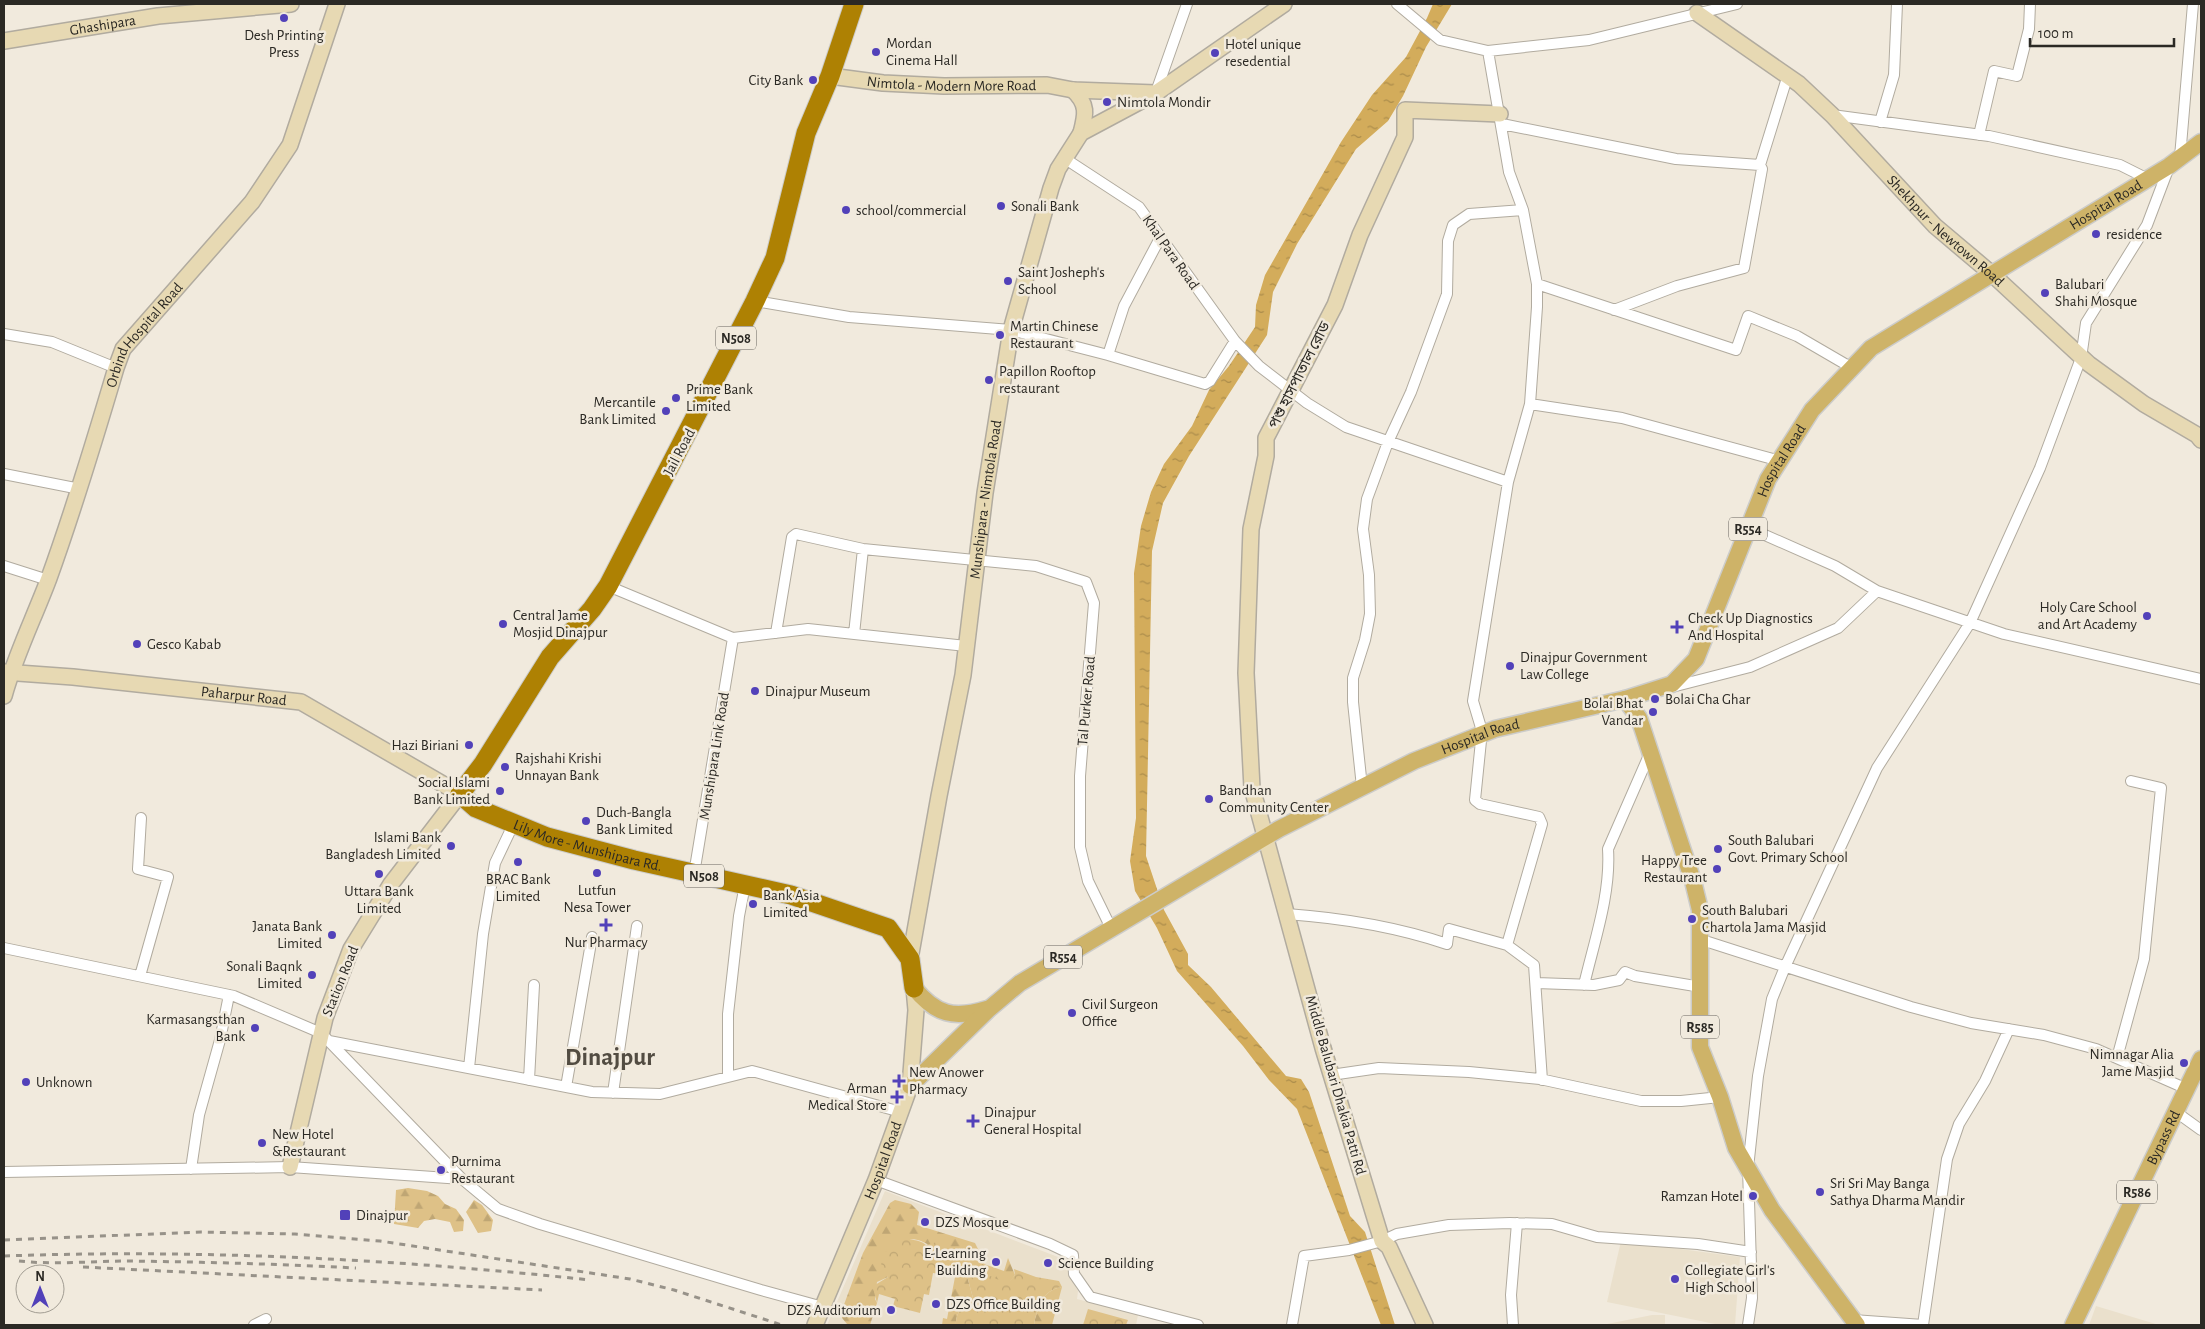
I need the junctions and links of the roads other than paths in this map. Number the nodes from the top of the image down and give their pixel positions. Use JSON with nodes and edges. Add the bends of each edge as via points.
{"nodes":[{"id":1,"x":291,"y":4,"type":"edge"},
{"id":2,"x":337,"y":4,"type":"edge"},
{"id":3,"x":854,"y":4,"type":"edge"},
{"id":4,"x":1187,"y":4,"type":"edge"},
{"id":5,"x":1397,"y":4,"type":"edge"},
{"id":6,"x":1737,"y":4,"type":"edge"},
{"id":7,"x":1897,"y":4,"type":"edge"},
{"id":8,"x":2030,"y":4,"type":"edge"},
{"id":9,"x":2193,"y":4,"type":"edge"},
{"id":10,"x":1276,"y":6,"type":"edge"},
{"id":11,"x":1697,"y":13,"type":"junction"},
{"id":12,"x":4,"y":41,"type":"edge"},
{"id":13,"x":1488,"y":51,"type":"junction"},
{"id":14,"x":830,"y":76,"type":"junction"},
{"id":15,"x":1787,"y":78,"type":"junction"},
{"id":16,"x":1073,"y":90,"type":"junction"},
{"id":17,"x":1156,"y":93,"type":"junction"},
{"id":18,"x":1832,"y":115,"type":"junction"},
{"id":19,"x":1501,"y":119,"type":"junction"},
{"id":20,"x":1880,"y":122,"type":"junction"},
{"id":21,"x":1081,"y":133,"type":"junction"},
{"id":22,"x":1980,"y":135,"type":"junction"},
{"id":23,"x":2199,"y":148,"type":"edge"},
{"id":24,"x":1064,"y":158,"type":"junction"},
{"id":25,"x":2174,"y":162,"type":"junction"},
{"id":26,"x":1760,"y":165,"type":"junction"},
{"id":27,"x":2148,"y":179,"type":"junction"},
{"id":28,"x":1523,"y":210,"type":"junction"},
{"id":29,"x":1160,"y":238,"type":"junction"},
{"id":30,"x":1993,"y":275,"type":"junction"},
{"id":31,"x":1537,"y":284,"type":"junction"},
{"id":32,"x":755,"y":301,"type":"junction"},
{"id":33,"x":1614,"y":310,"type":"junction"},
{"id":34,"x":1010,"y":330,"type":"junction"},
{"id":35,"x":4,"y":334,"type":"edge"},
{"id":36,"x":1236,"y":343,"type":"junction"},
{"id":37,"x":1108,"y":355,"type":"junction"},
{"id":38,"x":2082,"y":358,"type":"junction"},
{"id":39,"x":116,"y":368,"type":"junction"},
{"id":40,"x":1852,"y":368,"type":"junction"},
{"id":41,"x":1292,"y":391,"type":"junction"},
{"id":42,"x":1530,"y":404,"type":"junction"},
{"id":43,"x":2200,"y":436,"type":"edge"},
{"id":44,"x":1388,"y":442,"type":"junction"},
{"id":45,"x":1780,"y":461,"type":"junction"},
{"id":46,"x":4,"y":474,"type":"edge"},
{"id":47,"x":1508,"y":482,"type":"junction"},
{"id":48,"x":80,"y":489,"type":"junction"},
{"id":49,"x":1749,"y":528,"type":"junction"},
{"id":50,"x":864,"y":549,"type":"junction"},
{"id":51,"x":976,"y":560,"type":"junction"},
{"id":52,"x":4,"y":566,"type":"edge"},
{"id":53,"x":48,"y":580,"type":"junction"},
{"id":54,"x":608,"y":586,"type":"junction"},
{"id":55,"x":1877,"y":591,"type":"junction"},
{"id":56,"x":1970,"y":622,"type":"junction"},
{"id":57,"x":776,"y":633,"type":"junction"},
{"id":58,"x":854,"y":634,"type":"junction"},
{"id":59,"x":733,"y":638,"type":"junction"},
{"id":60,"x":966,"y":646,"type":"junction"},
{"id":61,"x":7,"y":673,"type":"edge"},
{"id":62,"x":2201,"y":679,"type":"edge"},
{"id":63,"x":4,"y":696,"type":"edge"},
{"id":64,"x":1624,"y":699,"type":"junction"},
{"id":65,"x":1482,"y":733,"type":"junction"},
{"id":66,"x":1650,"y":752,"type":"junction"},
{"id":67,"x":2130,"y":781,"type":"dead end"},
{"id":68,"x":1362,"y":787,"type":"junction"},
{"id":69,"x":460,"y":794,"type":"junction"},
{"id":70,"x":141,"y":818,"type":"dead end"},
{"id":71,"x":514,"y":823,"type":"junction"},
{"id":72,"x":1267,"y":837,"type":"junction"},
{"id":73,"x":694,"y":874,"type":"junction"},
{"id":74,"x":745,"y":885,"type":"junction"},
{"id":75,"x":1287,"y":914,"type":"junction"},
{"id":76,"x":637,"y":926,"type":"dead end"},
{"id":77,"x":1111,"y":928,"type":"junction"},
{"id":78,"x":592,"y":937,"type":"dead end"},
{"id":79,"x":1702,"y":940,"type":"junction"},
{"id":80,"x":1507,"y":945,"type":"junction"},
{"id":81,"x":4,"y":948,"type":"edge"},
{"id":82,"x":910,"y":959,"type":"junction"},
{"id":83,"x":1785,"y":967,"type":"junction"},
{"id":84,"x":140,"y":976,"type":"junction"},
{"id":85,"x":1536,"y":983,"type":"junction"},
{"id":86,"x":534,"y":985,"type":"dead end"},
{"id":87,"x":1584,"y":985,"type":"junction"},
{"id":88,"x":1701,"y":987,"type":"junction"},
{"id":89,"x":914,"y":988,"type":"junction"},
{"id":90,"x":229,"y":995,"type":"junction"},
{"id":91,"x":989,"y":1009,"type":"junction"},
{"id":92,"x":2009,"y":1029,"type":"junction"},
{"id":93,"x":325,"y":1037,"type":"junction"},
{"id":94,"x":2117,"y":1058,"type":"junction"},
{"id":95,"x":2201,"y":1059,"type":"edge"},
{"id":96,"x":470,"y":1068,"type":"junction"},
{"id":97,"x":1331,"y":1075,"type":"junction"},
{"id":98,"x":728,"y":1077,"type":"junction"},
{"id":99,"x":530,"y":1080,"type":"junction"},
{"id":100,"x":1542,"y":1080,"type":"junction"},
{"id":101,"x":910,"y":1086,"type":"junction"},
{"id":102,"x":566,"y":1087,"type":"junction"},
{"id":103,"x":2187,"y":1089,"type":"junction"},
{"id":104,"x":613,"y":1093,"type":"junction"},
{"id":105,"x":1720,"y":1097,"type":"junction"},
{"id":106,"x":901,"y":1112,"type":"junction"},
{"id":107,"x":2176,"y":1112,"type":"junction"},
{"id":108,"x":2201,"y":1130,"type":"edge"},
{"id":109,"x":290,"y":1167,"type":"junction"},
{"id":110,"x":1748,"y":1168,"type":"junction"},
{"id":111,"x":191,"y":1169,"type":"junction"},
{"id":112,"x":4,"y":1172,"type":"edge"},
{"id":113,"x":462,"y":1179,"type":"junction"},
{"id":114,"x":876,"y":1180,"type":"junction"},
{"id":115,"x":1517,"y":1223,"type":"junction"},
{"id":116,"x":1382,"y":1241,"type":"junction"},
{"id":117,"x":1750,"y":1252,"type":"junction"},
{"id":118,"x":823,"y":1306,"type":"junction"},
{"id":119,"x":266,"y":1319,"type":"dead end"},
{"id":120,"x":1855,"y":1323,"type":"edge"},
{"id":121,"x":254,"y":1325,"type":"edge"},
{"id":122,"x":815,"y":1325,"type":"edge"},
{"id":123,"x":1198,"y":1325,"type":"edge"},
{"id":124,"x":1292,"y":1325,"type":"edge"},
{"id":125,"x":1425,"y":1325,"type":"edge"},
{"id":126,"x":1513,"y":1325,"type":"edge"},
{"id":127,"x":1748,"y":1325,"type":"edge"},
{"id":128,"x":2073,"y":1325,"type":"edge"}],
"edges":[{"from":1,"to":12,"type":"street","name":"Ghashipara","via":[[158,16]]},
{"from":2,"to":39,"type":"street","name":"Orbind Hospital Road","via":[[290,145],[252,202],[127,343]]},
{"from":3,"to":14,"type":"highway","number":"N508"},
{"from":4,"to":17,"type":"street"},
{"from":5,"to":13,"type":"street","via":[[1440,40]]},
{"from":6,"to":11,"type":"street"},
{"from":7,"to":20,"type":"street","via":[[1894,75]]},
{"from":8,"to":22,"type":"street","via":[[2029,29],[2017,76],[1994,71]]},
{"from":9,"to":25,"type":"street"},
{"from":10,"to":17,"type":"street","name":"Munshipara - Nimtola Road"},
{"from":11,"to":13,"type":"street","via":[[1589,40]]},
{"from":11,"to":15,"type":"street","name":"Shekhpur - Newtown Road"},
{"from":13,"to":19,"type":"street"},
{"from":14,"to":16,"type":"street","name":"Nimtola - Modern More Road","via":[[883,83],[1047,85]]},
{"from":14,"to":32,"type":"highway","name":"Jail Road","number":"N508","via":[[806,133],[775,258]]},
{"from":15,"to":18,"type":"street","name":"Shekhpur - Newtown Road"},
{"from":15,"to":26,"type":"street"},
{"from":16,"to":17,"type":"street","name":"Nimtola - Modern More Road"},
{"from":16,"to":21,"type":"street","via":[[1086,104]]},
{"from":17,"to":21,"type":"street","name":"Munshipara - Nimtola Road"},
{"from":18,"to":20,"type":"street"},
{"from":18,"to":30,"type":"street","name":"Shekhpur - Newtown Road","via":[[1935,226]]},
{"from":19,"to":26,"type":"street","via":[[1676,159]]},
{"from":19,"to":28,"type":"street","via":[[1509,172]]},
{"from":19,"to":41,"type":"street","name":"পশু হাসপাতাল রোড","via":[[1405,110],[1405,138],[1360,236],[1334,305]]},
{"from":20,"to":22,"type":"street"},
{"from":21,"to":24,"type":"street","name":"Munshipara - Nimtola Road"},
{"from":22,"to":27,"type":"street","via":[[2120,166]]},
{"from":23,"to":25,"type":"main road","name":"Hospital Road","number":"R554"},
{"from":24,"to":29,"type":"street","name":"Khal Para Road","via":[[1139,208]]},
{"from":24,"to":34,"type":"street","name":"Munshipara - Nimtola Road","via":[[1044,209]]},
{"from":25,"to":27,"type":"main road","name":"Hospital Road","number":"R554"},
{"from":25,"to":38,"type":"street","via":[[2147,224],[2086,323]]},
{"from":26,"to":33,"type":"street","via":[[1762,169],[1744,268],[1677,286]]},
{"from":27,"to":30,"type":"main road","name":"Hospital Road","number":"R554"},
{"from":28,"to":31,"type":"street"},
{"from":28,"to":44,"type":"street","via":[[1469,214],[1453,226],[1448,241],[1446,294],[1411,392]]},
{"from":29,"to":36,"type":"street","name":"Khal Para Road"},
{"from":29,"to":37,"type":"street","via":[[1124,306]]},
{"from":30,"to":38,"type":"street","name":"Shekhpur - Newtown Road"},
{"from":30,"to":40,"type":"main road","name":"Hospital Road","number":"R554","via":[[1871,348]]},
{"from":31,"to":33,"type":"street"},
{"from":31,"to":42,"type":"street"},
{"from":32,"to":34,"type":"street","via":[[850,317]]},
{"from":32,"to":54,"type":"highway","name":"Jail Road","number":"N508"},
{"from":33,"to":40,"type":"street","via":[[1736,350],[1748,316],[1797,336]]},
{"from":34,"to":37,"type":"street"},
{"from":34,"to":51,"type":"street","name":"Munshipara - Nimtola Road"},
{"from":35,"to":39,"type":"street","via":[[52,342]]},
{"from":36,"to":37,"type":"street","via":[[1205,384]]},
{"from":36,"to":41,"type":"street","name":"Khal Para Road"},
{"from":38,"to":43,"type":"street","name":"Shekhpur - Newtown Road","via":[[2144,404]]},
{"from":38,"to":56,"type":"street","via":[[2040,468]]},
{"from":39,"to":48,"type":"street","name":"Orbind Hospital Road"},
{"from":40,"to":45,"type":"main road","name":"Hospital Road","number":"R554","via":[[1812,410]]},
{"from":41,"to":44,"type":"street","name":"Khal Para Road","via":[[1346,427]]},
{"from":41,"to":72,"type":"street","name":"পশু হাসপাতাল রোড","via":[[1266,438],[1266,456],[1251,529],[1246,673],[1252,788]]},
{"from":42,"to":45,"type":"street","via":[[1622,418]]},
{"from":42,"to":47,"type":"street"},
{"from":44,"to":47,"type":"street","name":"Khal Para Road"},
{"from":44,"to":68,"type":"street","via":[[1367,499],[1363,529],[1370,614],[1353,678]]},
{"from":45,"to":49,"type":"main road","name":"Hospital Road","number":"R554","via":[[1768,479]]},
{"from":46,"to":48,"type":"street"},
{"from":47,"to":65,"type":"street","via":[[1473,702]]},
{"from":48,"to":53,"type":"street","name":"Orbind Hospital Road"},
{"from":49,"to":55,"type":"street","via":[[1835,566]]},
{"from":49,"to":64,"type":"main road","name":"Hospital Road","number":"R554","via":[[1696,659],[1672,684]]},
{"from":50,"to":51,"type":"street"},
{"from":50,"to":57,"type":"street","via":[[793,535]]},
{"from":50,"to":58,"type":"street"},
{"from":51,"to":60,"type":"street","name":"Munshipara - Nimtola Road"},
{"from":51,"to":77,"type":"street","name":"Tal Purker Road","via":[[1036,566],[1086,582],[1094,603],[1080,776],[1080,847],[1088,882]]},
{"from":52,"to":53,"type":"street"},
{"from":53,"to":61,"type":"street","name":"Orbind Hospital Road"},
{"from":54,"to":59,"type":"street"},
{"from":54,"to":69,"type":"highway","name":"Jail Road","number":"N508","via":[[592,610],[550,657],[483,764]]},
{"from":55,"to":56,"type":"street"},
{"from":55,"to":64,"type":"street","via":[[1838,628],[1750,667]]},
{"from":56,"to":62,"type":"street","via":[[2004,634]]},
{"from":56,"to":83,"type":"street","via":[[1877,768]]},
{"from":57,"to":58,"type":"street","via":[[808,629]]},
{"from":57,"to":59,"type":"street"},
{"from":58,"to":60,"type":"street"},
{"from":59,"to":73,"type":"street","name":"Munshipara Link Road"},
{"from":60,"to":82,"type":"street","name":"Munshipara - Nimtola Road"},
{"from":61,"to":63,"type":"street","name":"Orbind Hospital Road"},
{"from":61,"to":69,"type":"street","name":"Paharpur Road","via":[[301,702]]},
{"from":64,"to":65,"type":"main road","name":"Hospital Road","number":"R554"},
{"from":64,"to":66,"type":"main road","number":"R585","via":[[1638,718]]},
{"from":65,"to":68,"type":"main road","name":"Hospital Road","number":"R554"},
{"from":65,"to":80,"type":"street","via":[[1475,800],[1480,804],[1539,817],[1542,824]]},
{"from":66,"to":79,"type":"main road","number":"R585","via":[[1693,881],[1700,910]]},
{"from":66,"to":87,"type":"street","via":[[1608,849],[1601,913]]},
{"from":67,"to":94,"type":"street","via":[[2161,788],[2144,959]]},
{"from":68,"to":72,"type":"main road","name":"Hospital Road","number":"R554"},
{"from":69,"to":71,"type":"highway","name":"Lily More - Munshipara Rd.","number":"N508","via":[[476,808]]},
{"from":69,"to":93,"type":"street","name":"Station Road","via":[[391,884],[351,949]]},
{"from":70,"to":84,"type":"street","via":[[138,869],[168,877]]},
{"from":71,"to":73,"type":"highway","name":"Lily More - Munshipara Rd.","number":"N508","via":[[547,837]]},
{"from":71,"to":96,"type":"street","via":[[495,864],[483,934]]},
{"from":72,"to":75,"type":"street","name":"Middle Balubari Dhakia Patti Rd"},
{"from":72,"to":77,"type":"main road","name":"Hospital Road","number":"R554"},
{"from":73,"to":74,"type":"highway","name":"Lily More - Munshipara Rd.","number":"N508"},
{"from":74,"to":82,"type":"highway","name":"Lily More - Munshipara Rd.","number":"N508","via":[[791,896],[888,928]]},
{"from":74,"to":98,"type":"street","via":[[728,1014]]},
{"from":75,"to":80,"type":"street","via":[[1369,923],[1447,944],[1449,929]]},
{"from":75,"to":97,"type":"street","name":"Middle Balubari Dhakia Patti Rd"},
{"from":76,"to":104,"type":"street"},
{"from":77,"to":91,"type":"main road","number":"R554","via":[[1020,983]]},
{"from":78,"to":102,"type":"street"},
{"from":79,"to":83,"type":"street"},
{"from":79,"to":88,"type":"main road","number":"R585"},
{"from":80,"to":85,"type":"street","via":[[1534,965]]},
{"from":81,"to":84,"type":"street"},
{"from":82,"to":89,"type":"highway","name":"Lily More - Munshipara Rd.","number":"N508"},
{"from":83,"to":92,"type":"street","via":[[1911,1007]]},
{"from":83,"to":110,"type":"street","via":[[1772,999],[1758,1076]]},
{"from":84,"to":90,"type":"street"},
{"from":85,"to":87,"type":"street"},
{"from":85,"to":100,"type":"street"},
{"from":86,"to":99,"type":"street"},
{"from":87,"to":88,"type":"street","via":[[1619,980],[1625,972]]},
{"from":88,"to":105,"type":"main road","number":"R585","via":[[1700,1046]]},
{"from":89,"to":91,"type":"main road","number":"R554","via":[[924,1001],[946,1013],[962,1015]]},
{"from":89,"to":101,"type":"street","name":"Hospital Road","via":[[916,1010]]},
{"from":90,"to":93,"type":"street"},
{"from":90,"to":111,"type":"street","via":[[199,1115]]},
{"from":91,"to":101,"type":"main road","number":"R554"},
{"from":92,"to":94,"type":"street","via":[[2053,1037]]},
{"from":92,"to":120,"type":"street","via":[[1959,1124],[1947,1159],[1923,1325]]},
{"from":93,"to":96,"type":"street"},
{"from":93,"to":109,"type":"street","name":"Station Road"},
{"from":93,"to":113,"type":"street"},
{"from":94,"to":103,"type":"street"},
{"from":95,"to":103,"type":"main road","name":"Bypass Rd","number":"R586"},
{"from":96,"to":99,"type":"street"},
{"from":97,"to":100,"type":"street","via":[[1378,1068],[1469,1072]]},
{"from":97,"to":116,"type":"street","name":"Middle Balubari Dhakia Patti Rd"},
{"from":98,"to":104,"type":"street","via":[[660,1094]]},
{"from":98,"to":106,"type":"street","via":[[752,1071]]},
{"from":99,"to":102,"type":"street"},
{"from":100,"to":105,"type":"street","via":[[1641,1101]]},
{"from":101,"to":106,"type":"street","name":"Hospital Road"},
{"from":102,"to":104,"type":"street"},
{"from":103,"to":107,"type":"main road","name":"Bypass Rd","number":"R586"},
{"from":105,"to":110,"type":"main road","number":"R585","via":[[1736,1148]]},
{"from":106,"to":114,"type":"street","name":"Hospital Road"},
{"from":107,"to":108,"type":"street"},
{"from":107,"to":128,"type":"main road","name":"Bypass Rd","number":"R586"},
{"from":109,"to":111,"type":"street"},
{"from":109,"to":113,"type":"street"},
{"from":110,"to":117,"type":"street"},
{"from":110,"to":120,"type":"main road","number":"R585","via":[[1772,1210]]},
{"from":111,"to":112,"type":"street"},
{"from":113,"to":118,"type":"street","via":[[498,1208],[540,1224]]},
{"from":114,"to":118,"type":"street","name":"Hospital Road"},
{"from":114,"to":123,"type":"street","via":[[1073,1255],[1074,1274],[1090,1296]]},
{"from":115,"to":116,"type":"street","via":[[1449,1225],[1397,1234]]},
{"from":115,"to":117,"type":"street","via":[[1552,1224],[1597,1237],[1698,1244]]},
{"from":115,"to":126,"type":"street","via":[[1511,1295]]},
{"from":116,"to":124,"type":"street","via":[[1304,1256]]},
{"from":116,"to":125,"type":"street","name":"Middle Balubari Dhakia Patti Rd","via":[[1389,1247]]},
{"from":117,"to":127,"type":"street","via":[[1752,1298]]},
{"from":118,"to":122,"type":"street","name":"Hospital Road"},
{"from":119,"to":121,"type":"street"}]}
